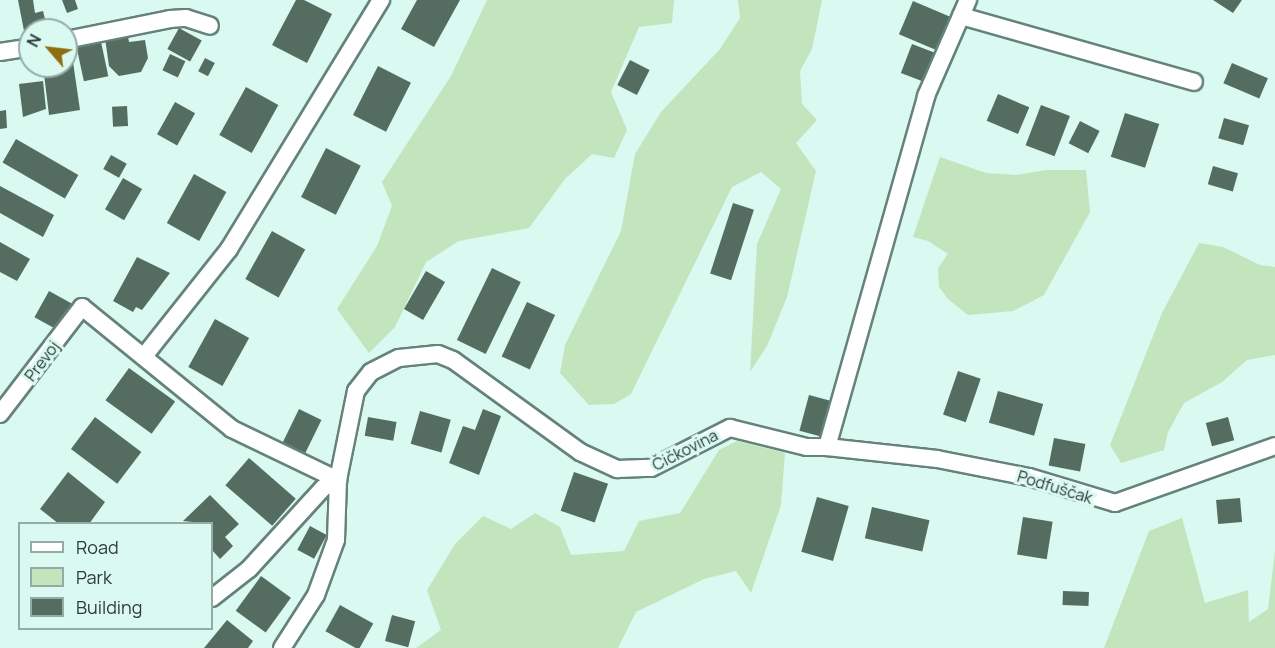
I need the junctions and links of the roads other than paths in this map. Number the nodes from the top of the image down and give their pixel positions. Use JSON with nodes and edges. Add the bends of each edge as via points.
{"nodes":[{"id":1,"x":381,"y":0,"type":"edge"},
{"id":2,"x":968,"y":0,"type":"edge"},
{"id":3,"x":961,"y":16,"type":"junction"},
{"id":4,"x":210,"y":26,"type":"dead end"},
{"id":5,"x":78,"y":38,"type":"edge"},
{"id":6,"x":18,"y":49,"type":"edge"},
{"id":7,"x":0,"y":52,"type":"edge"},
{"id":8,"x":1194,"y":82,"type":"dead end"},
{"id":9,"x":145,"y":355,"type":"junction"},
{"id":10,"x":0,"y":414,"type":"edge"},
{"id":11,"x":1275,"y":446,"type":"edge"},
{"id":12,"x":827,"y":447,"type":"junction"},
{"id":13,"x":338,"y":480,"type":"junction"},
{"id":14,"x":213,"y":597,"type":"edge"},
{"id":15,"x":282,"y":648,"type":"edge"}],
"edges":[{"from":1,"to":9,"type":"street","via":[[229,249]]},
{"from":2,"to":3,"type":"street"},
{"from":3,"to":8,"type":"street"},
{"from":3,"to":12,"type":"street","via":[[926,96]]},
{"from":4,"to":5,"type":"street","via":[[186,18],[170,19]]},
{"from":6,"to":7,"type":"street"},
{"from":9,"to":10,"type":"street","name":"Prevoj","via":[[82,307]]},
{"from":9,"to":13,"type":"street","via":[[163,375],[232,429]]},
{"from":11,"to":12,"type":"street","name":"Podfuščak","via":[[1115,503],[1017,475],[937,459]]},
{"from":12,"to":13,"type":"street","name":"Čičkovina","via":[[807,447],[730,428],[651,468],[617,470],[580,452],[453,360],[438,354],[412,355],[384,363],[362,380],[352,405]]},
{"from":13,"to":14,"type":"street","via":[[318,493],[243,575]]},
{"from":13,"to":15,"type":"street","name":"Čičkovina","via":[[336,540],[328,568],[316,595]]}]}
